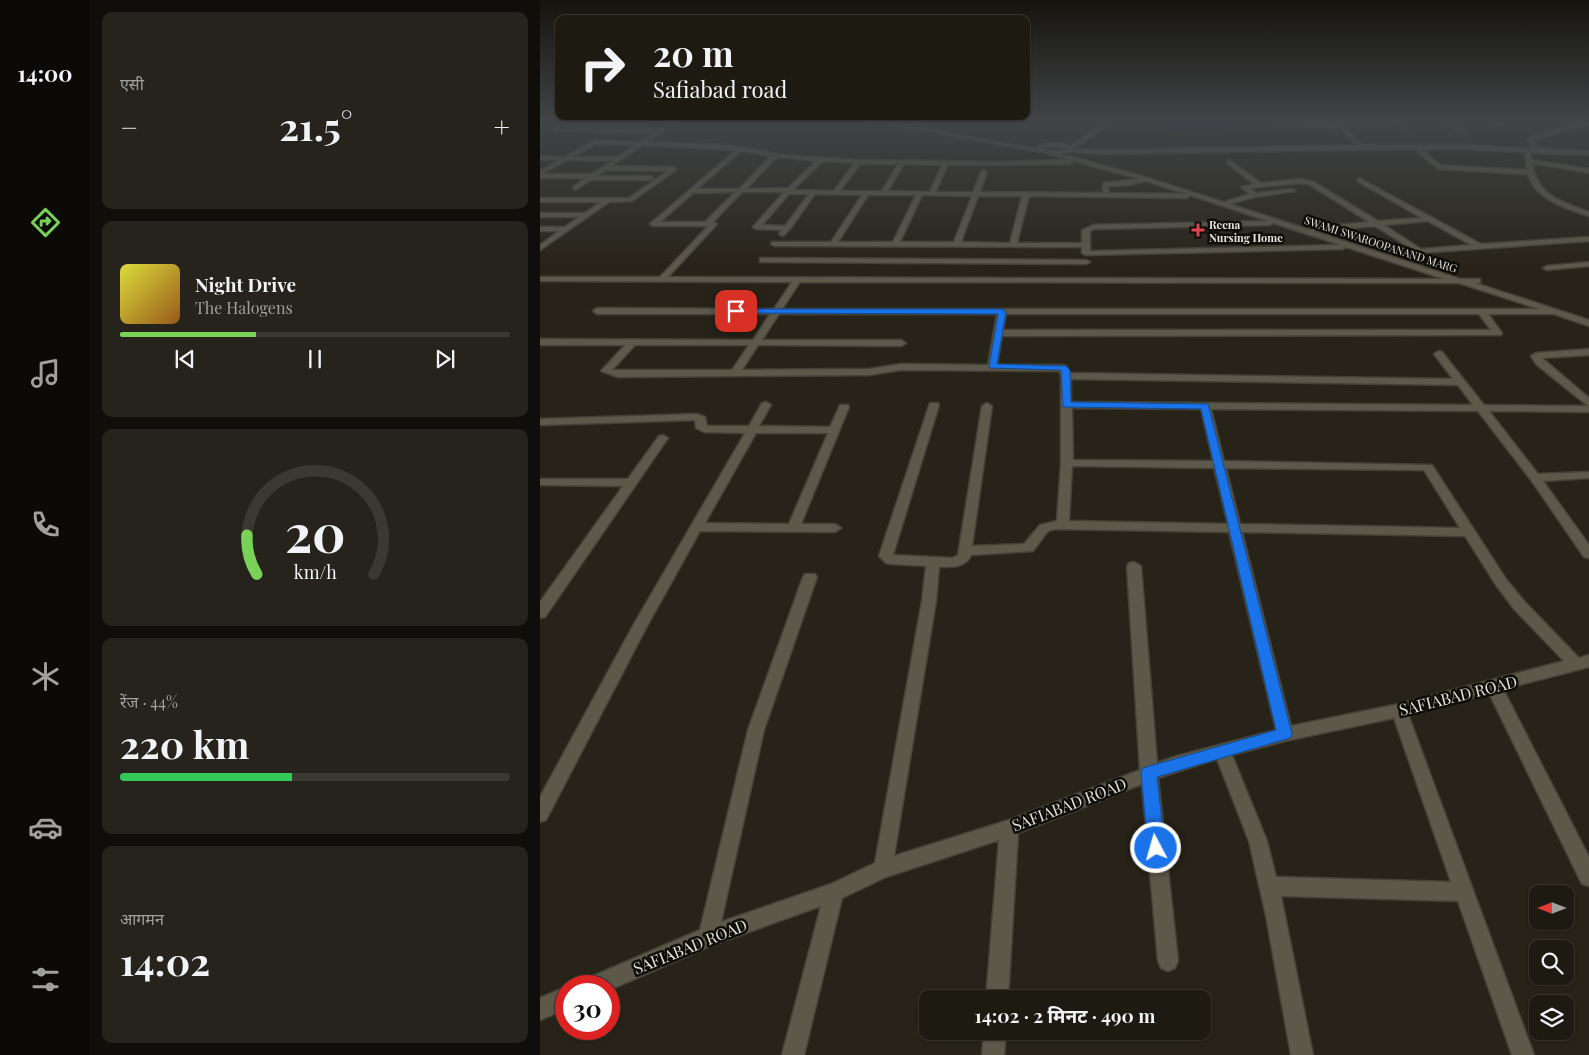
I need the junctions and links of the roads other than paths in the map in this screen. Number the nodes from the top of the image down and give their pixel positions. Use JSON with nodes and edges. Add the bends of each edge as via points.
{"nodes":[{"id":1,"x":605,"y":168,"type":"edge"},
{"id":2,"x":621,"y":168,"type":"edge"},
{"id":3,"x":719,"y":168,"type":"edge"},
{"id":4,"x":763,"y":168,"type":"edge"},
{"id":5,"x":811,"y":168,"type":"edge"},
{"id":6,"x":853,"y":168,"type":"edge"},
{"id":7,"x":899,"y":168,"type":"edge"},
{"id":8,"x":943,"y":168,"type":"edge"},
{"id":9,"x":1107,"y":168,"type":"edge"},
{"id":10,"x":1125,"y":168,"type":"edge"},
{"id":11,"x":1237,"y":168,"type":"edge"},
{"id":12,"x":1461,"y":168,"type":"edge"},
{"id":13,"x":1530,"y":168,"type":"edge"},
{"id":14,"x":1573,"y":168,"type":"edge"},
{"id":15,"x":1589,"y":171,"type":"edge"},
{"id":16,"x":984,"y":172,"type":"dead end"},
{"id":17,"x":1530,"y":172,"type":"junction"},
{"id":18,"x":540,"y":174,"type":"edge"},
{"id":19,"x":591,"y":177,"type":"junction"},
{"id":20,"x":650,"y":178,"type":"dead end"},
{"id":21,"x":1146,"y":179,"type":"junction"},
{"id":22,"x":1359,"y":180,"type":"dead end"},
{"id":23,"x":1259,"y":185,"type":"junction"},
{"id":24,"x":576,"y":188,"type":"dead end"},
{"id":25,"x":742,"y":190,"type":"junction"},
{"id":26,"x":692,"y":191,"type":"junction"},
{"id":27,"x":788,"y":191,"type":"junction"},
{"id":28,"x":1292,"y":191,"type":"dead end"},
{"id":29,"x":813,"y":192,"type":"junction"},
{"id":30,"x":835,"y":193,"type":"junction"},
{"id":31,"x":866,"y":193,"type":"junction"},
{"id":32,"x":884,"y":193,"type":"junction"},
{"id":33,"x":920,"y":193,"type":"junction"},
{"id":34,"x":932,"y":193,"type":"junction"},
{"id":35,"x":976,"y":193,"type":"junction"},
{"id":36,"x":1026,"y":194,"type":"junction"},
{"id":37,"x":1106,"y":195,"type":"junction"},
{"id":38,"x":1255,"y":195,"type":"junction"},
{"id":39,"x":1199,"y":196,"type":"junction"},
{"id":40,"x":540,"y":200,"type":"edge"},
{"id":41,"x":606,"y":201,"type":"junction"},
{"id":42,"x":1229,"y":202,"type":"junction"},
{"id":43,"x":1589,"y":214,"type":"edge"},
{"id":44,"x":540,"y":216,"type":"edge"},
{"id":45,"x":585,"y":216,"type":"junction"},
{"id":46,"x":1430,"y":219,"type":"junction"},
{"id":47,"x":1280,"y":223,"type":"junction"},
{"id":48,"x":1377,"y":223,"type":"junction"},
{"id":49,"x":707,"y":224,"type":"junction"},
{"id":50,"x":788,"y":228,"type":"junction"},
{"id":51,"x":540,"y":229,"type":"edge"},
{"id":52,"x":566,"y":229,"type":"junction"},
{"id":53,"x":1313,"y":229,"type":"junction"},
{"id":54,"x":1589,"y":239,"type":"edge"},
{"id":55,"x":544,"y":242,"type":"edge"},
{"id":56,"x":775,"y":244,"type":"junction"},
{"id":57,"x":833,"y":244,"type":"junction"},
{"id":58,"x":896,"y":244,"type":"junction"},
{"id":59,"x":957,"y":244,"type":"junction"},
{"id":60,"x":1013,"y":245,"type":"junction"},
{"id":61,"x":1354,"y":247,"type":"junction"},
{"id":62,"x":1480,"y":247,"type":"junction"},
{"id":63,"x":540,"y":248,"type":"edge"},
{"id":64,"x":1086,"y":249,"type":"junction"},
{"id":65,"x":1420,"y":251,"type":"junction"},
{"id":66,"x":1392,"y":253,"type":"junction"},
{"id":67,"x":1086,"y":262,"type":"junction"},
{"id":68,"x":1589,"y":264,"type":"edge"},
{"id":69,"x":1547,"y":268,"type":"dead end"},
{"id":70,"x":756,"y":270,"type":"junction"},
{"id":71,"x":540,"y":279,"type":"edge"},
{"id":72,"x":662,"y":279,"type":"junction"},
{"id":73,"x":797,"y":280,"type":"junction"},
{"id":74,"x":1085,"y":281,"type":"junction"},
{"id":75,"x":1461,"y":282,"type":"junction"},
{"id":76,"x":1478,"y":282,"type":"junction"},
{"id":77,"x":597,"y":311,"type":"dead end"},
{"id":78,"x":776,"y":312,"type":"junction"},
{"id":79,"x":1002,"y":312,"type":"junction"},
{"id":80,"x":1482,"y":312,"type":"junction"},
{"id":81,"x":1554,"y":312,"type":"junction"},
{"id":82,"x":1589,"y":315,"type":"edge"},
{"id":83,"x":1589,"y":323,"type":"edge"},
{"id":84,"x":999,"y":333,"type":"junction"},
{"id":85,"x":540,"y":342,"type":"edge"},
{"id":86,"x":632,"y":343,"type":"junction"},
{"id":87,"x":755,"y":343,"type":"junction"},
{"id":88,"x":901,"y":343,"type":"dead end"},
{"id":89,"x":1588,"y":353,"type":"edge"},
{"id":90,"x":1439,"y":354,"type":"dead end"},
{"id":91,"x":992,"y":367,"type":"junction"},
{"id":92,"x":736,"y":372,"type":"junction"},
{"id":93,"x":1066,"y":376,"type":"junction"},
{"id":94,"x":1460,"y":382,"type":"junction"},
{"id":95,"x":1589,"y":404,"type":"edge"},
{"id":96,"x":766,"y":405,"type":"dead end"},
{"id":97,"x":934,"y":405,"type":"dead end"},
{"id":98,"x":1067,"y":405,"type":"junction"},
{"id":99,"x":987,"y":406,"type":"dead end"},
{"id":100,"x":1205,"y":406,"type":"junction"},
{"id":101,"x":844,"y":407,"type":"dead end"},
{"id":102,"x":1589,"y":409,"type":"edge"},
{"id":103,"x":1481,"y":410,"type":"junction"},
{"id":104,"x":540,"y":422,"type":"edge"},
{"id":105,"x":834,"y":430,"type":"junction"},
{"id":106,"x":751,"y":431,"type":"junction"},
{"id":107,"x":663,"y":438,"type":"dead end"},
{"id":108,"x":1067,"y":463,"type":"junction"},
{"id":109,"x":1220,"y":464,"type":"junction"},
{"id":110,"x":1589,"y":475,"type":"edge"},
{"id":111,"x":1535,"y":478,"type":"junction"},
{"id":112,"x":540,"y":482,"type":"edge"},
{"id":113,"x":631,"y":483,"type":"junction"},
{"id":114,"x":1063,"y":525,"type":"junction"},
{"id":115,"x":696,"y":528,"type":"junction"},
{"id":116,"x":793,"y":528,"type":"junction"},
{"id":117,"x":836,"y":528,"type":"dead end"},
{"id":118,"x":1235,"y":528,"type":"junction"},
{"id":119,"x":1471,"y":532,"type":"junction"},
{"id":120,"x":966,"y":551,"type":"junction"},
{"id":121,"x":1589,"y":554,"type":"edge"},
{"id":122,"x":933,"y":563,"type":"junction"},
{"id":123,"x":1134,"y":566,"type":"dead end"},
{"id":124,"x":810,"y":577,"type":"dead end"},
{"id":125,"x":540,"y":613,"type":"edge"},
{"id":126,"x":1582,"y":662,"type":"edge"},
{"id":127,"x":1494,"y":687,"type":"junction"},
{"id":128,"x":1399,"y":710,"type":"junction"},
{"id":129,"x":1285,"y":734,"type":"junction"},
{"id":130,"x":1222,"y":752,"type":"junction"},
{"id":131,"x":1149,"y":773,"type":"junction"},
{"id":132,"x":540,"y":814,"type":"edge"},
{"id":133,"x":1009,"y":828,"type":"junction"},
{"id":134,"x":883,"y":869,"type":"junction"},
{"id":135,"x":1589,"y":877,"type":"edge"},
{"id":136,"x":1270,"y":886,"type":"junction"},
{"id":137,"x":834,"y":892,"type":"junction"},
{"id":138,"x":1464,"y":892,"type":"junction"},
{"id":139,"x":708,"y":937,"type":"junction"},
{"id":140,"x":1168,"y":961,"type":"dead end"},
{"id":141,"x":619,"y":975,"type":"edge"},
{"id":142,"x":998,"y":990,"type":"edge"},
{"id":143,"x":555,"y":1003,"type":"edge"},
{"id":144,"x":540,"y":1009,"type":"edge"},
{"id":145,"x":994,"y":1040,"type":"edge"},
{"id":146,"x":793,"y":1055,"type":"edge"},
{"id":147,"x":993,"y":1055,"type":"edge"},
{"id":148,"x":1302,"y":1055,"type":"edge"},
{"id":149,"x":1523,"y":1055,"type":"edge"}],
"edges":[{"from":1,"to":19,"type":"street"},
{"from":2,"to":41,"type":"street","via":[[674,169],[633,199]]},
{"from":3,"to":26,"type":"street"},
{"from":4,"to":25,"type":"street"},
{"from":5,"to":27,"type":"street"},
{"from":6,"to":30,"type":"street"},
{"from":7,"to":32,"type":"street"},
{"from":8,"to":34,"type":"street"},
{"from":9,"to":21,"type":"street","name":"SWAMI SWAROOPANAND MARG"},
{"from":10,"to":42,"type":"street","name":"SWAMI SWAROOPANAND MARG"},
{"from":11,"to":23,"type":"street"},
{"from":12,"to":17,"type":"street"},
{"from":13,"to":17,"type":"street"},
{"from":14,"to":15,"type":"street"},
{"from":16,"to":35,"type":"street"},
{"from":17,"to":43,"type":"street","via":[[1533,183],[1542,191]]},
{"from":18,"to":19,"type":"street"},
{"from":19,"to":20,"type":"street"},
{"from":19,"to":24,"type":"street"},
{"from":21,"to":37,"type":"street","via":[[1105,184]]},
{"from":21,"to":39,"type":"street","name":"SWAMI SWAROOPANAND MARG"},
{"from":22,"to":46,"type":"street"},
{"from":23,"to":38,"type":"street","via":[[1244,187]]},
{"from":23,"to":48,"type":"street","via":[[1312,182]]},
{"from":25,"to":26,"type":"street"},
{"from":25,"to":27,"type":"street"},
{"from":25,"to":49,"type":"street"},
{"from":26,"to":49,"type":"street","via":[[653,224]]},
{"from":27,"to":29,"type":"street"},
{"from":27,"to":50,"type":"street","via":[[756,227]]},
{"from":28,"to":38,"type":"street"},
{"from":29,"to":30,"type":"street"},
{"from":29,"to":50,"type":"street"},
{"from":30,"to":31,"type":"street"},
{"from":31,"to":32,"type":"street"},
{"from":31,"to":57,"type":"street"},
{"from":32,"to":33,"type":"street"},
{"from":33,"to":34,"type":"street"},
{"from":33,"to":58,"type":"street"},
{"from":34,"to":35,"type":"street"},
{"from":35,"to":36,"type":"street"},
{"from":35,"to":59,"type":"street"},
{"from":36,"to":37,"type":"street"},
{"from":36,"to":60,"type":"street"},
{"from":37,"to":39,"type":"street"},
{"from":38,"to":42,"type":"street"},
{"from":39,"to":47,"type":"street","name":"SWAMI SWAROOPANAND MARG"},
{"from":40,"to":41,"type":"street"},
{"from":41,"to":45,"type":"street"},
{"from":42,"to":53,"type":"street","name":"SWAMI SWAROOPANAND MARG"},
{"from":44,"to":45,"type":"street"},
{"from":45,"to":52,"type":"street"},
{"from":46,"to":48,"type":"street"},
{"from":46,"to":62,"type":"street"},
{"from":47,"to":61,"type":"street","name":"SWAMI SWAROOPANAND MARG"},
{"from":47,"to":64,"type":"street","via":[[1093,227],[1086,230]]},
{"from":48,"to":53,"type":"street"},
{"from":48,"to":65,"type":"street"},
{"from":49,"to":72,"type":"street","via":[[714,224]]},
{"from":50,"to":56,"type":"street"},
{"from":51,"to":52,"type":"street"},
{"from":52,"to":55,"type":"street"},
{"from":53,"to":66,"type":"street","name":"SWAMI SWAROOPANAND MARG"},
{"from":54,"to":62,"type":"street"},
{"from":55,"to":63,"type":"street"},
{"from":56,"to":57,"type":"street"},
{"from":56,"to":70,"type":"street"},
{"from":57,"to":58,"type":"street"},
{"from":58,"to":59,"type":"street"},
{"from":59,"to":60,"type":"street"},
{"from":60,"to":64,"type":"street"},
{"from":61,"to":64,"type":"street"},
{"from":61,"to":75,"type":"street","name":"SWAMI SWAROOPANAND MARG"},
{"from":62,"to":65,"type":"street"},
{"from":64,"to":67,"type":"street"},
{"from":65,"to":66,"type":"street"},
{"from":66,"to":76,"type":"street","name":"SWAMI SWAROOPANAND MARG"},
{"from":67,"to":70,"type":"street"},
{"from":67,"to":74,"type":"street"},
{"from":68,"to":69,"type":"street"},
{"from":70,"to":72,"type":"street"},
{"from":70,"to":73,"type":"street"},
{"from":71,"to":72,"type":"street"},
{"from":73,"to":74,"type":"street"},
{"from":73,"to":78,"type":"street"},
{"from":74,"to":75,"type":"street"},
{"from":75,"to":76,"type":"street"},
{"from":75,"to":81,"type":"street","name":"SWAMI SWAROOPANAND MARG"},
{"from":76,"to":82,"type":"street","name":"SWAMI SWAROOPANAND MARG"},
{"from":77,"to":78,"type":"street"},
{"from":78,"to":79,"type":"street"},
{"from":78,"to":87,"type":"street"},
{"from":79,"to":80,"type":"street"},
{"from":79,"to":84,"type":"street"},
{"from":80,"to":81,"type":"street"},
{"from":80,"to":84,"type":"street","via":[[1498,333]]},
{"from":81,"to":83,"type":"street","name":"SWAMI SWAROOPANAND MARG"},
{"from":84,"to":91,"type":"street"},
{"from":85,"to":86,"type":"street"},
{"from":86,"to":87,"type":"street"},
{"from":86,"to":92,"type":"street","via":[[606,371],[618,374]]},
{"from":87,"to":88,"type":"street"},
{"from":87,"to":92,"type":"street"},
{"from":89,"to":95,"type":"street","via":[[1536,356]]},
{"from":90,"to":94,"type":"street"},
{"from":91,"to":92,"type":"street","via":[[894,367],[869,372]]},
{"from":91,"to":93,"type":"street","via":[[1063,368]]},
{"from":93,"to":94,"type":"street"},
{"from":93,"to":98,"type":"street"},
{"from":94,"to":103,"type":"street"},
{"from":96,"to":106,"type":"street"},
{"from":97,"to":122,"type":"street","via":[[886,556],[891,560]]},
{"from":98,"to":100,"type":"street"},
{"from":98,"to":108,"type":"street"},
{"from":99,"to":120,"type":"street"},
{"from":100,"to":103,"type":"street"},
{"from":100,"to":109,"type":"street"},
{"from":101,"to":105,"type":"street"},
{"from":102,"to":103,"type":"street"},
{"from":103,"to":111,"type":"street"},
{"from":104,"to":106,"type":"street","via":[[697,417],[704,429]]},
{"from":105,"to":106,"type":"street"},
{"from":105,"to":116,"type":"street"},
{"from":106,"to":115,"type":"street"},
{"from":107,"to":113,"type":"street"},
{"from":108,"to":109,"type":"street"},
{"from":108,"to":114,"type":"street"},
{"from":109,"to":118,"type":"street"},
{"from":109,"to":119,"type":"street","via":[[1428,467]]},
{"from":110,"to":111,"type":"street"},
{"from":111,"to":121,"type":"street"},
{"from":112,"to":113,"type":"street"},
{"from":113,"to":125,"type":"street"},
{"from":114,"to":118,"type":"street"},
{"from":114,"to":120,"type":"street","via":[[1044,528],[1028,548]]},
{"from":115,"to":116,"type":"street"},
{"from":115,"to":132,"type":"street"},
{"from":116,"to":117,"type":"street"},
{"from":118,"to":119,"type":"street"},
{"from":118,"to":129,"type":"street"},
{"from":119,"to":126,"type":"street","via":[[1519,605]]},
{"from":120,"to":122,"type":"street","via":[[961,561]]},
{"from":122,"to":134,"type":"street"},
{"from":123,"to":131,"type":"street"},
{"from":124,"to":139,"type":"street","via":[[756,730]]},
{"from":126,"to":127,"type":"street","name":"SAFIABAD ROAD"},
{"from":127,"to":128,"type":"street","name":"SAFIABAD ROAD"},
{"from":127,"to":135,"type":"street"},
{"from":128,"to":129,"type":"street","name":"SAFIABAD ROAD"},
{"from":128,"to":138,"type":"street"},
{"from":129,"to":130,"type":"street","name":"SAFIABAD ROAD"},
{"from":130,"to":131,"type":"street","name":"SAFIABAD ROAD"},
{"from":130,"to":136,"type":"street","via":[[1258,841]]},
{"from":131,"to":133,"type":"street","name":"SAFIABAD ROAD"},
{"from":131,"to":140,"type":"street"},
{"from":133,"to":134,"type":"street","name":"SAFIABAD ROAD"},
{"from":133,"to":142,"type":"street"},
{"from":134,"to":137,"type":"street","name":"SAFIABAD ROAD"},
{"from":136,"to":138,"type":"street"},
{"from":136,"to":148,"type":"street"},
{"from":137,"to":139,"type":"street","name":"SAFIABAD ROAD"},
{"from":137,"to":146,"type":"street"},
{"from":138,"to":149,"type":"street"},
{"from":139,"to":141,"type":"street","name":"SAFIABAD ROAD"},
{"from":143,"to":144,"type":"street"},
{"from":145,"to":147,"type":"street"}]}
